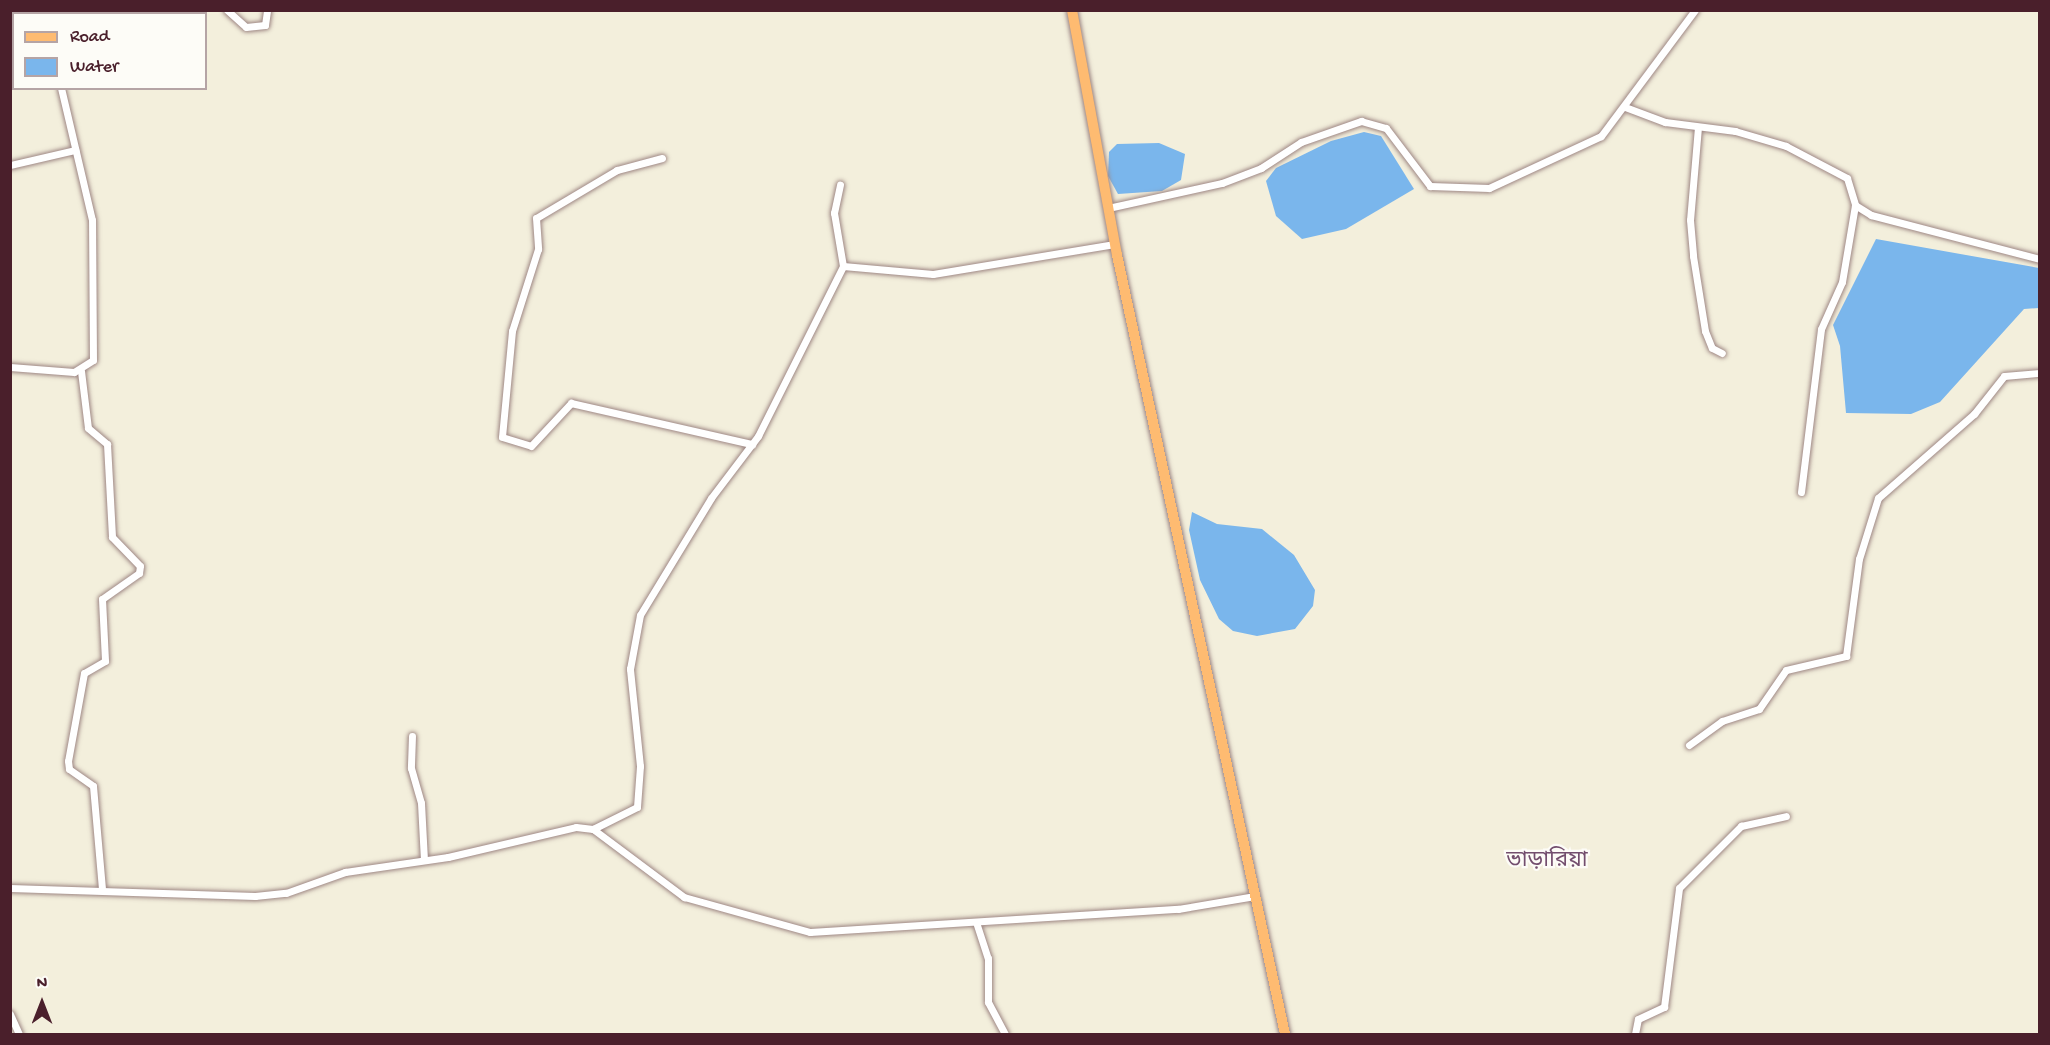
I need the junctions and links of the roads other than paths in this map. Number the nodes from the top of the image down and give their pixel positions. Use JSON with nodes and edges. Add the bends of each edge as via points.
{"nodes":[{"id":1,"x":227,"y":10,"type":"edge"},
{"id":2,"x":267,"y":10,"type":"edge"},
{"id":3,"x":1072,"y":10,"type":"edge"},
{"id":4,"x":1695,"y":10,"type":"edge"},
{"id":5,"x":61,"y":90,"type":"edge"},
{"id":6,"x":1625,"y":107,"type":"junction"},
{"id":7,"x":1698,"y":127,"type":"junction"},
{"id":8,"x":75,"y":150,"type":"junction"},
{"id":9,"x":662,"y":158,"type":"dead end"},
{"id":10,"x":10,"y":165,"type":"edge"},
{"id":11,"x":840,"y":185,"type":"dead end"},
{"id":12,"x":1855,"y":205,"type":"junction"},
{"id":13,"x":1108,"y":208,"type":"junction"},
{"id":14,"x":1115,"y":244,"type":"junction"},
{"id":15,"x":2040,"y":259,"type":"edge"},
{"id":16,"x":843,"y":266,"type":"junction"},
{"id":17,"x":1722,"y":353,"type":"dead end"},
{"id":18,"x":10,"y":367,"type":"edge"},
{"id":19,"x":81,"y":371,"type":"junction"},
{"id":20,"x":2040,"y":373,"type":"edge"},
{"id":21,"x":752,"y":444,"type":"junction"},
{"id":22,"x":1801,"y":492,"type":"dead end"},
{"id":23,"x":412,"y":736,"type":"dead end"},
{"id":24,"x":1689,"y":745,"type":"dead end"},
{"id":25,"x":1786,"y":816,"type":"dead end"},
{"id":26,"x":593,"y":829,"type":"junction"},
{"id":27,"x":424,"y":860,"type":"junction"},
{"id":28,"x":10,"y":888,"type":"edge"},
{"id":29,"x":102,"y":888,"type":"junction"},
{"id":30,"x":1256,"y":896,"type":"junction"},
{"id":31,"x":976,"y":922,"type":"junction"},
{"id":32,"x":10,"y":1014,"type":"edge"},
{"id":33,"x":19,"y":1035,"type":"edge"},
{"id":34,"x":1005,"y":1035,"type":"edge"},
{"id":35,"x":1285,"y":1035,"type":"edge"},
{"id":36,"x":1635,"y":1035,"type":"edge"}],
"edges":[{"from":1,"to":2,"type":"street","via":[[246,27],[265,25]]},
{"from":3,"to":13,"type":"main road"},
{"from":4,"to":6,"type":"street"},
{"from":5,"to":8,"type":"street"},
{"from":6,"to":7,"type":"street","via":[[1665,122]]},
{"from":6,"to":13,"type":"street","via":[[1601,136],[1489,188],[1430,186],[1386,128],[1361,121],[1301,142],[1261,168],[1222,183]]},
{"from":7,"to":12,"type":"street","via":[[1735,131],[1795,151],[1847,178]]},
{"from":7,"to":17,"type":"street","via":[[1690,219],[1705,331],[1712,348]]},
{"from":8,"to":10,"type":"street"},
{"from":8,"to":19,"type":"street","via":[[92,220],[93,360]]},
{"from":9,"to":21,"type":"street","via":[[617,170],[536,218],[538,249],[512,331],[502,437],[531,446],[571,403]]},
{"from":11,"to":16,"type":"street","via":[[834,213]]},
{"from":12,"to":15,"type":"street","via":[[1932,233]]},
{"from":12,"to":22,"type":"street","via":[[1842,282],[1821,329]]},
{"from":13,"to":14,"type":"main road"},
{"from":14,"to":16,"type":"street","via":[[933,274]]},
{"from":14,"to":30,"type":"main road"},
{"from":16,"to":21,"type":"street"},
{"from":18,"to":19,"type":"street"},
{"from":19,"to":29,"type":"street","via":[[88,428],[107,444],[112,537],[140,566],[139,573],[102,599],[105,661],[84,674],[68,761],[69,769],[93,786]]},
{"from":20,"to":24,"type":"street","via":[[2004,376],[1974,414],[1878,498],[1859,559],[1846,656],[1786,670],[1759,709],[1722,721]]},
{"from":21,"to":26,"type":"street","via":[[705,506],[640,615],[630,669],[640,766],[637,807]]},
{"from":23,"to":27,"type":"street","via":[[411,768],[421,803]]},
{"from":25,"to":36,"type":"street","via":[[1741,826],[1680,888],[1664,1007],[1638,1019]]},
{"from":26,"to":27,"type":"street","via":[[562,829]]},
{"from":26,"to":31,"type":"street","via":[[672,891],[772,925],[810,932]]},
{"from":27,"to":29,"type":"street","via":[[345,872],[286,893],[255,896]]},
{"from":28,"to":29,"type":"street"},
{"from":30,"to":31,"type":"street","via":[[1178,909]]},
{"from":30,"to":35,"type":"main road"},
{"from":31,"to":34,"type":"street","via":[[988,958],[988,1002]]},
{"from":32,"to":33,"type":"street"}]}
